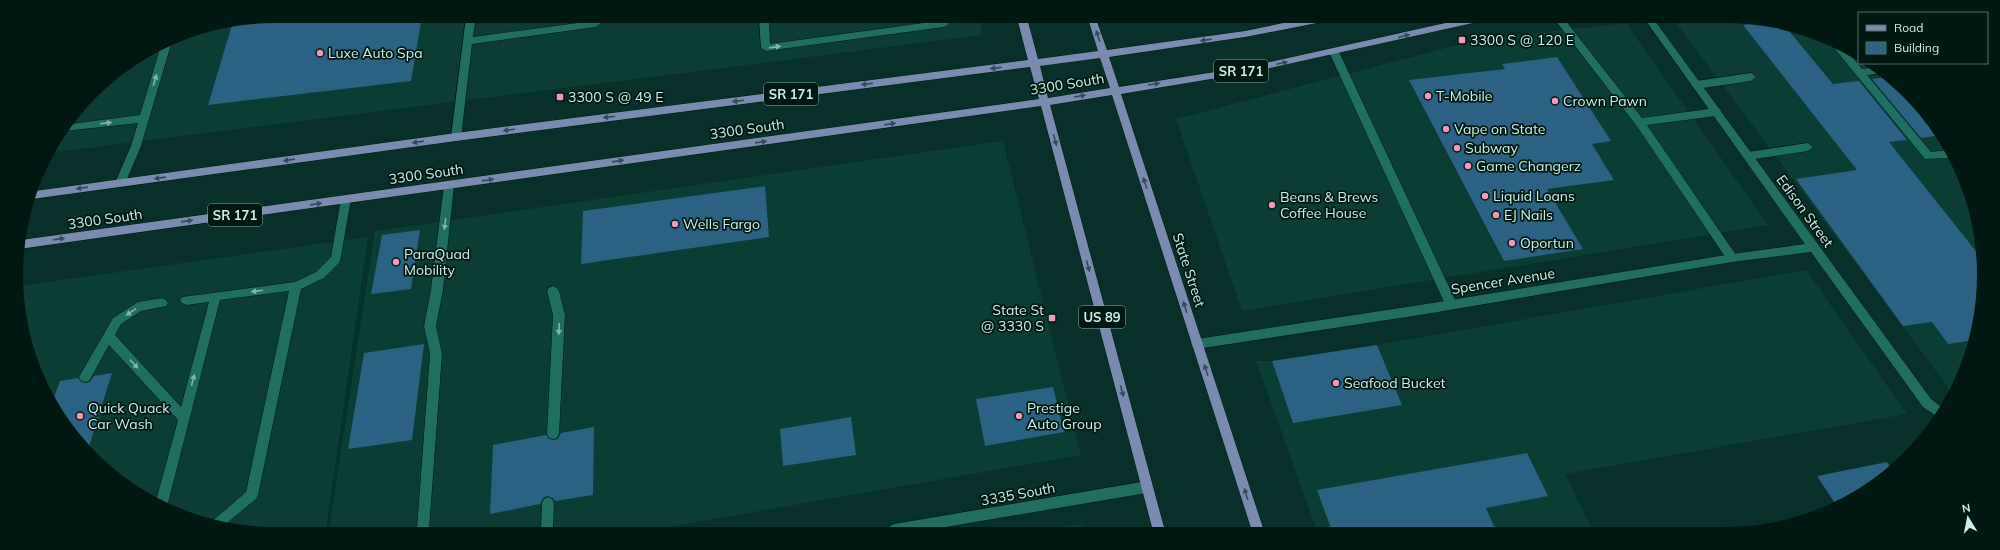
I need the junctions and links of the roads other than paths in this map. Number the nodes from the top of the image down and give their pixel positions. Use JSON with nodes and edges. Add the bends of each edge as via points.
{"nodes":[{"id":1,"x":470,"y":23,"type":"edge"},
{"id":2,"x":597,"y":23,"type":"edge"},
{"id":3,"x":764,"y":23,"type":"edge"},
{"id":4,"x":944,"y":23,"type":"edge"},
{"id":5,"x":1023,"y":23,"type":"edge"},
{"id":6,"x":1093,"y":23,"type":"edge"},
{"id":7,"x":1301,"y":23,"type":"edge"},
{"id":8,"x":1460,"y":23,"type":"edge"},
{"id":9,"x":1562,"y":23,"type":"edge"},
{"id":10,"x":1652,"y":23,"type":"edge"},
{"id":11,"x":468,"y":41,"type":"junction"},
{"id":12,"x":165,"y":49,"type":"edge"},
{"id":13,"x":1334,"y":52,"type":"junction"},
{"id":14,"x":1103,"y":53,"type":"junction"},
{"id":15,"x":1843,"y":53,"type":"edge"},
{"id":16,"x":1035,"y":63,"type":"junction"},
{"id":17,"x":1873,"y":71,"type":"edge"},
{"id":18,"x":1860,"y":73,"type":"junction"},
{"id":19,"x":1751,"y":77,"type":"dead end"},
{"id":20,"x":1696,"y":85,"type":"junction"},
{"id":21,"x":1116,"y":90,"type":"junction"},
{"id":22,"x":1045,"y":102,"type":"junction"},
{"id":23,"x":1716,"y":112,"type":"junction"},
{"id":24,"x":144,"y":118,"type":"junction"},
{"id":25,"x":1640,"y":122,"type":"junction"},
{"id":26,"x":71,"y":128,"type":"edge"},
{"id":27,"x":456,"y":137,"type":"junction"},
{"id":28,"x":1808,"y":147,"type":"dead end"},
{"id":29,"x":1946,"y":154,"type":"edge"},
{"id":30,"x":1748,"y":156,"type":"junction"},
{"id":31,"x":120,"y":183,"type":"junction"},
{"id":32,"x":449,"y":185,"type":"junction"},
{"id":33,"x":36,"y":195,"type":"edge"},
{"id":34,"x":346,"y":199,"type":"junction"},
{"id":35,"x":25,"y":244,"type":"edge"},
{"id":36,"x":1814,"y":247,"type":"junction"},
{"id":37,"x":1732,"y":258,"type":"junction"},
{"id":38,"x":296,"y":286,"type":"junction"},
{"id":39,"x":553,"y":291,"type":"dead end"},
{"id":40,"x":216,"y":296,"type":"junction"},
{"id":41,"x":186,"y":300,"type":"dead end"},
{"id":42,"x":162,"y":303,"type":"dead end"},
{"id":43,"x":1451,"y":304,"type":"junction"},
{"id":44,"x":108,"y":336,"type":"junction"},
{"id":45,"x":1197,"y":344,"type":"junction"},
{"id":46,"x":85,"y":377,"type":"dead end"},
{"id":47,"x":1938,"y":411,"type":"edge"},
{"id":48,"x":183,"y":417,"type":"junction"},
{"id":49,"x":553,"y":434,"type":"dead end"},
{"id":50,"x":1147,"y":488,"type":"junction"},
{"id":51,"x":163,"y":500,"type":"edge"},
{"id":52,"x":548,"y":503,"type":"dead end"},
{"id":53,"x":220,"y":521,"type":"edge"},
{"id":54,"x":423,"y":527,"type":"edge"},
{"id":55,"x":547,"y":527,"type":"edge"},
{"id":56,"x":912,"y":527,"type":"edge"},
{"id":57,"x":1158,"y":527,"type":"edge"},
{"id":58,"x":1257,"y":527,"type":"edge"}],
"edges":[{"from":1,"to":11,"type":"street"},
{"from":2,"to":11,"type":"street"},
{"from":3,"to":4,"type":"street","one_way":true,"via":[[766,48]]},
{"from":5,"to":16,"type":"main road","number":"US 89"},
{"from":14,"to":6,"type":"main road","name":"State Street","one_way":true},
{"from":7,"to":14,"type":"main road","name":"3300 South","number":"SR 171","one_way":true,"via":[[1245,34]]},
{"from":13,"to":8,"type":"main road","name":"3300 South","number":"SR 171","one_way":true},
{"from":9,"to":25,"type":"street"},
{"from":10,"to":20,"type":"street","name":"Edison Street"},
{"from":11,"to":27,"type":"street"},
{"from":24,"to":12,"type":"street","one_way":true},
{"from":21,"to":13,"type":"main road","name":"3300 South","number":"SR 171","one_way":true,"via":[[1247,70]]},
{"from":13,"to":43,"type":"street"},
{"from":14,"to":16,"type":"main road","name":"3300 South","number":"SR 171"},
{"from":14,"to":21,"type":"main road","name":"State Street"},
{"from":15,"to":18,"type":"street"},
{"from":16,"to":22,"type":"main road","number":"US 89"},
{"from":16,"to":27,"type":"main road","name":"3300 South","number":"SR 171","one_way":true},
{"from":17,"to":18,"type":"street"},
{"from":18,"to":29,"type":"street","via":[[1929,156]]},
{"from":19,"to":20,"type":"street"},
{"from":20,"to":23,"type":"street","name":"Edison Street"},
{"from":22,"to":21,"type":"main road","name":"3300 South","number":"SR 171","one_way":true},
{"from":45,"to":21,"type":"main road","name":"State Street","one_way":true},
{"from":32,"to":22,"type":"main road","name":"3300 South","number":"SR 171","one_way":true},
{"from":22,"to":50,"type":"main road","number":"US 89","one_way":true},
{"from":23,"to":25,"type":"street"},
{"from":23,"to":30,"type":"street","name":"Edison Street"},
{"from":26,"to":24,"type":"street","one_way":true},
{"from":24,"to":31,"type":"street","via":[[136,146]]},
{"from":25,"to":37,"type":"street"},
{"from":27,"to":31,"type":"main road","name":"3300 South","number":"SR 171","one_way":true},
{"from":28,"to":30,"type":"street"},
{"from":30,"to":36,"type":"street","name":"Edison Street"},
{"from":31,"to":33,"type":"main road","name":"3300 South","number":"SR 171","one_way":true},
{"from":32,"to":34,"type":"main road","name":"3300 South","number":"SR 171"},
{"from":32,"to":54,"type":"street","one_way":true,"via":[[437,290],[430,326],[436,354]]},
{"from":35,"to":34,"type":"main road","name":"3300 South","number":"SR 171","one_way":true},
{"from":34,"to":38,"type":"street","via":[[336,259],[320,275]]},
{"from":36,"to":37,"type":"street","name":"Spencer Avenue"},
{"from":36,"to":47,"type":"street","name":"Edison Street","via":[[1928,403]]},
{"from":37,"to":43,"type":"street","name":"Spencer Avenue"},
{"from":38,"to":40,"type":"street","one_way":true},
{"from":38,"to":53,"type":"street","via":[[252,494]]},
{"from":39,"to":49,"type":"street","one_way":true,"via":[[559,315]]},
{"from":40,"to":41,"type":"street"},
{"from":48,"to":40,"type":"street","one_way":true},
{"from":42,"to":44,"type":"street","one_way":true,"via":[[138,307],[117,321]]},
{"from":43,"to":45,"type":"street","name":"Spencer Avenue"},
{"from":44,"to":46,"type":"street"},
{"from":44,"to":48,"type":"street","one_way":true},
{"from":58,"to":45,"type":"main road","name":"State Street","one_way":true},
{"from":48,"to":51,"type":"street"},
{"from":50,"to":56,"type":"street","name":"3335 South"},
{"from":50,"to":57,"type":"main road","number":"US 89"},
{"from":52,"to":55,"type":"street"}]}
